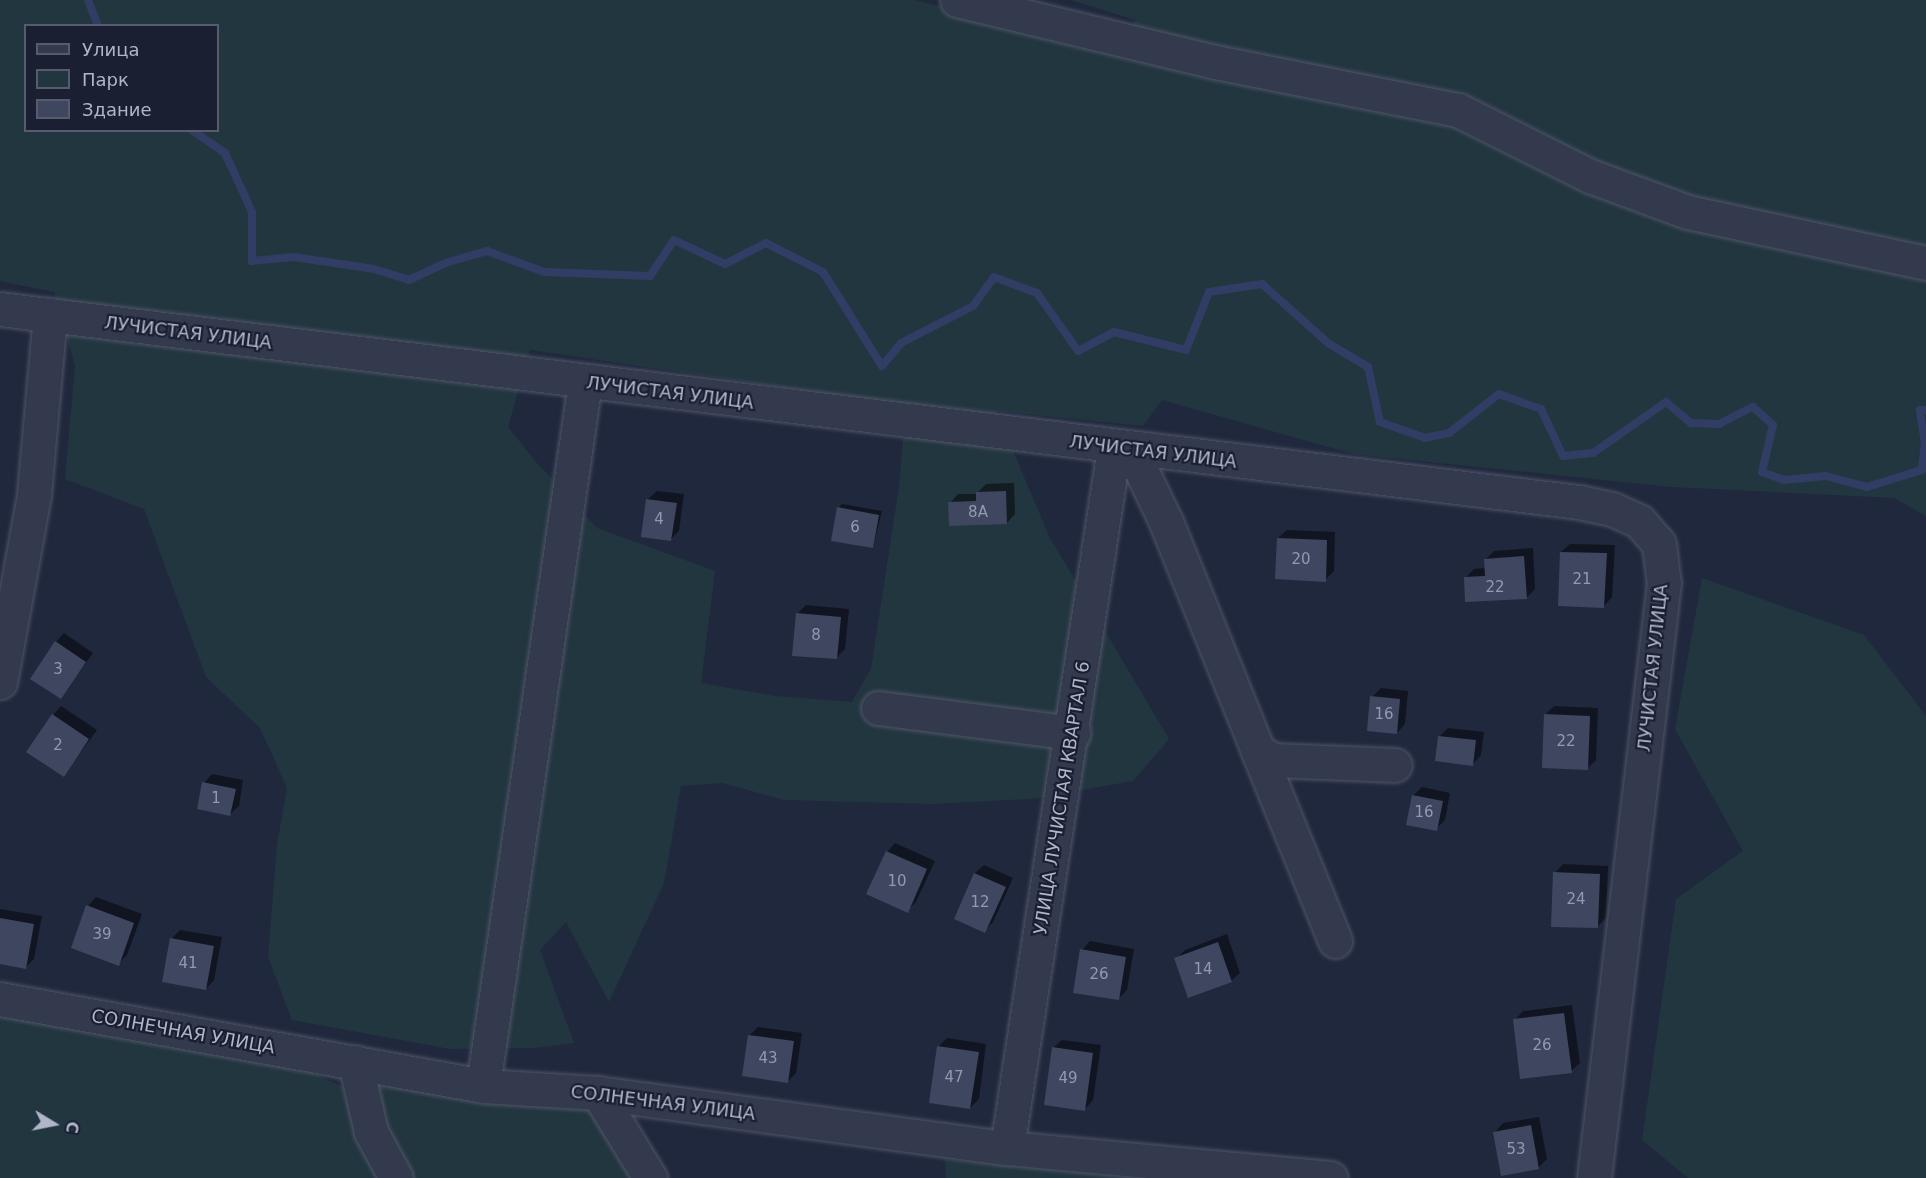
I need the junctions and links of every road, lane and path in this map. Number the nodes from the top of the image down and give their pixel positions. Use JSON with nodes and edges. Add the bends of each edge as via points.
{"nodes":[{"id":1,"x":957,"y":0,"type":"edge"},
{"id":2,"x":1926,"y":263,"type":"edge"},
{"id":3,"x":0,"y":309,"type":"edge"},
{"id":4,"x":50,"y":315,"type":"junction"},
{"id":5,"x":585,"y":382,"type":"junction"},
{"id":6,"x":1123,"y":448,"type":"junction"},
{"id":7,"x":0,"y":682,"type":"edge"},
{"id":8,"x":878,"y":708,"type":"dead end"},
{"id":9,"x":1073,"y":732,"type":"junction"},
{"id":10,"x":1258,"y":752,"type":"junction"},
{"id":11,"x":1395,"y":765,"type":"dead end"},
{"id":12,"x":1335,"y":941,"type":"dead end"},
{"id":13,"x":0,"y":999,"type":"edge"},
{"id":14,"x":355,"y":1062,"type":"junction"},
{"id":15,"x":483,"y":1086,"type":"junction"},
{"id":16,"x":598,"y":1094,"type":"junction"},
{"id":17,"x":1007,"y":1148,"type":"junction"},
{"id":18,"x":396,"y":1178,"type":"edge"},
{"id":19,"x":650,"y":1178,"type":"edge"},
{"id":20,"x":1331,"y":1178,"type":"edge"},
{"id":21,"x":1594,"y":1178,"type":"edge"}],
"edges":[{"from":1,"to":2,"type":"street","via":[[1215,62],[1458,110],[1590,176],[1688,212]]},
{"from":3,"to":4,"type":"street","name":"ЛУЧИСТАЯ УЛИЦА"},
{"from":4,"to":5,"type":"street","name":"ЛУЧИСТАЯ УЛИЦА"},
{"from":4,"to":7,"type":"street","via":[[34,494]]},
{"from":5,"to":6,"type":"street","name":"ЛУЧИСТАЯ УЛИЦА"},
{"from":5,"to":15,"type":"street"},
{"from":6,"to":9,"type":"street","name":"УЛИЦА ЛУЧИСТАЯ КВАРТАЛ 6"},
{"from":6,"to":10,"type":"street","via":[[1166,522]]},
{"from":6,"to":21,"type":"street","name":"ЛУЧИСТАЯ УЛИЦА","via":[[1579,502],[1612,509],[1639,521],[1659,544],[1664,582]]},
{"from":8,"to":9,"type":"street"},
{"from":9,"to":17,"type":"street","name":"УЛИЦА ЛУЧИСТАЯ КВАРТАЛ 6"},
{"from":10,"to":11,"type":"street","via":[[1273,760]]},
{"from":10,"to":12,"type":"street"},
{"from":13,"to":14,"type":"street","name":"СОЛНЕЧНАЯ УЛИЦА"},
{"from":14,"to":15,"type":"street","name":"СОЛНЕЧНАЯ УЛИЦА"},
{"from":14,"to":18,"type":"street","via":[[371,1132]]},
{"from":15,"to":16,"type":"street","name":"СОЛНЕЧНАЯ УЛИЦА"},
{"from":16,"to":17,"type":"street","name":"СОЛНЕЧНАЯ УЛИЦА"},
{"from":16,"to":19,"type":"street"},
{"from":17,"to":20,"type":"street","name":"СОЛНЕЧНАЯ УЛИЦА"}]}
